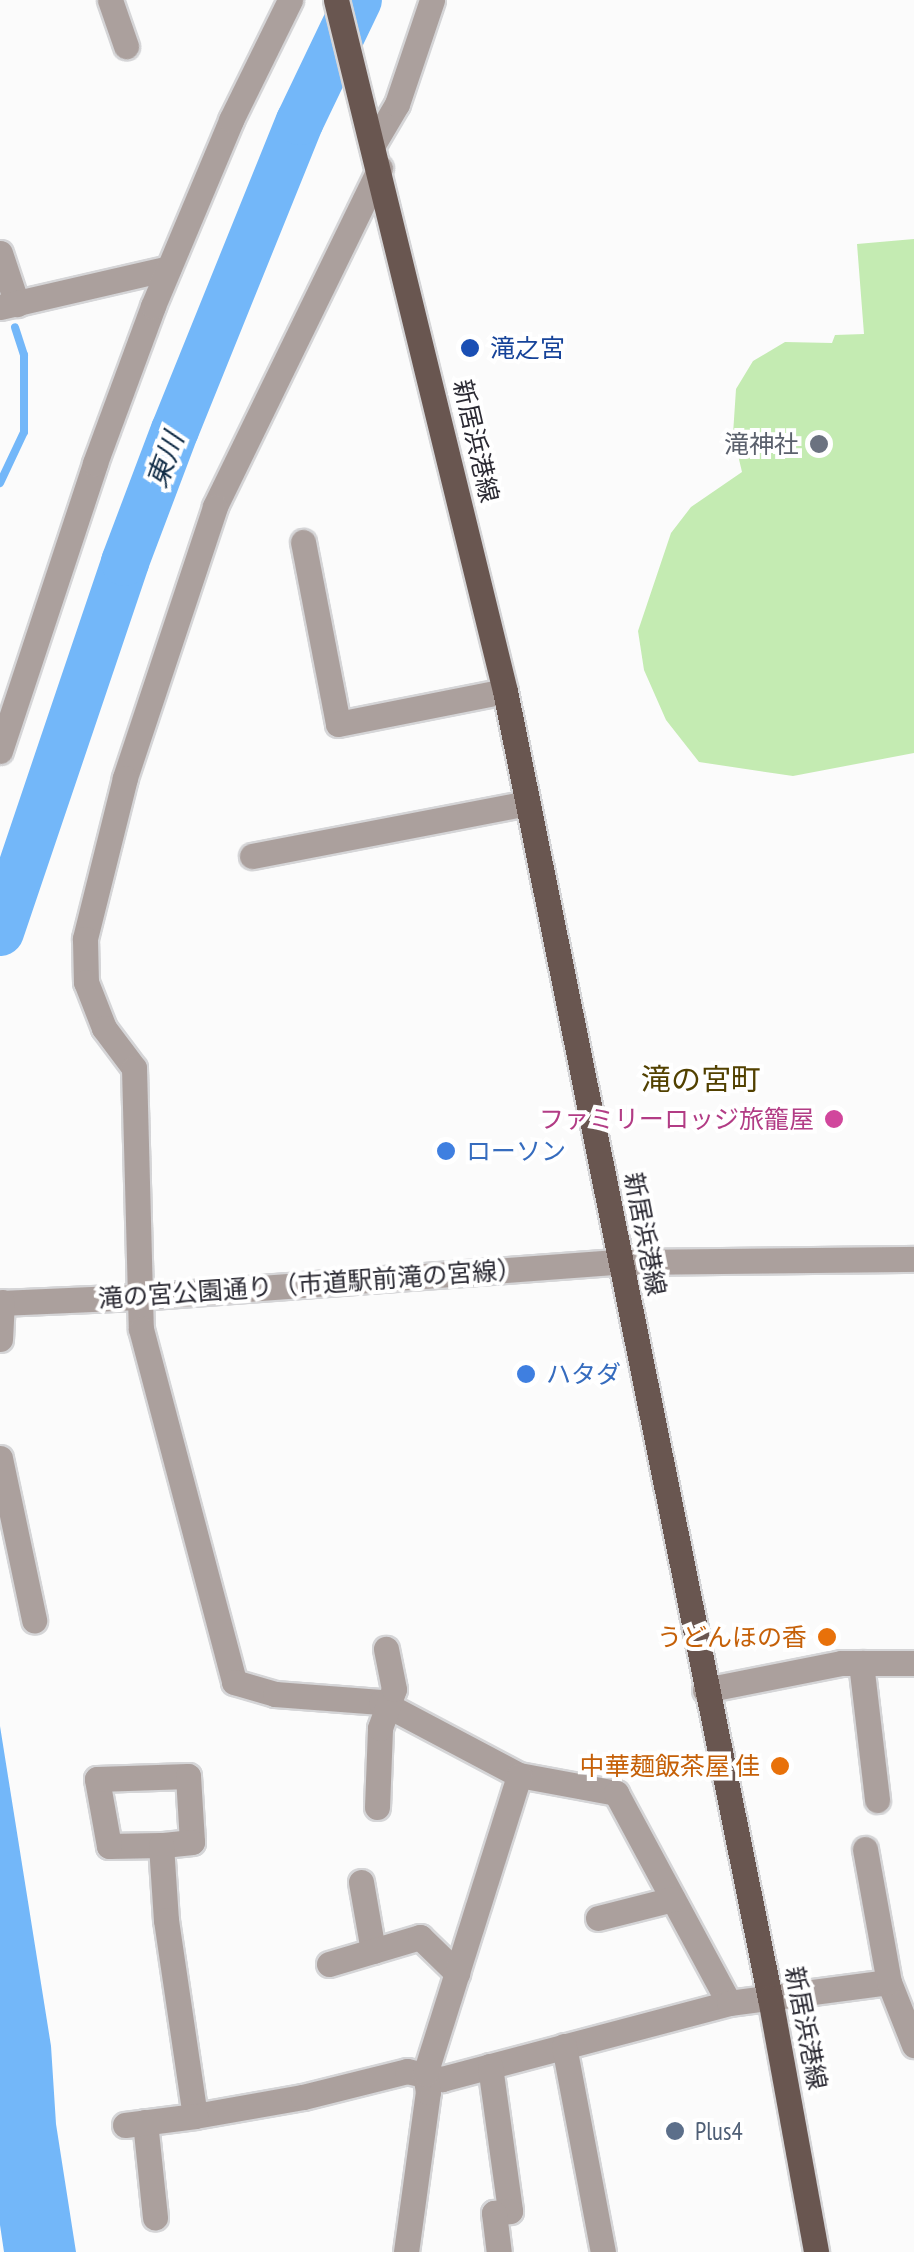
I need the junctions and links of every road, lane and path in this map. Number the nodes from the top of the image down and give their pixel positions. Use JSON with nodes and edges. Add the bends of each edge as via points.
{"nodes":[{"id":1,"x":110,"y":0,"type":"edge"},
{"id":2,"x":290,"y":0,"type":"edge"},
{"id":3,"x":336,"y":0,"type":"edge"},
{"id":4,"x":432,"y":0,"type":"edge"},
{"id":5,"x":126,"y":46,"type":"dead end"},
{"id":6,"x":377,"y":156,"type":"junction"},
{"id":7,"x":0,"y":253,"type":"edge"},
{"id":8,"x":170,"y":268,"type":"junction"},
{"id":9,"x":9,"y":306,"type":"edge"},
{"id":10,"x":302,"y":542,"type":"dead end"},
{"id":11,"x":505,"y":691,"type":"junction"},
{"id":12,"x":0,"y":751,"type":"edge"},
{"id":13,"x":527,"y":802,"type":"junction"},
{"id":14,"x":252,"y":856,"type":"dead end"},
{"id":15,"x":914,"y":1259,"type":"edge"},
{"id":16,"x":620,"y":1262,"type":"junction"},
{"id":17,"x":138,"y":1297,"type":"junction"},
{"id":18,"x":1,"y":1302,"type":"edge"},
{"id":19,"x":0,"y":1339,"type":"edge"},
{"id":20,"x":0,"y":1458,"type":"edge"},
{"id":21,"x":34,"y":1620,"type":"dead end"},
{"id":22,"x":386,"y":1649,"type":"dead end"},
{"id":23,"x":861,"y":1663,"type":"junction"},
{"id":24,"x":914,"y":1663,"type":"edge"},
{"id":25,"x":705,"y":1690,"type":"junction"},
{"id":26,"x":390,"y":1707,"type":"junction"},
{"id":27,"x":519,"y":1775,"type":"junction"},
{"id":28,"x":877,"y":1800,"type":"dead end"},
{"id":29,"x":377,"y":1806,"type":"dead end"},
{"id":30,"x":162,"y":1845,"type":"dead end"},
{"id":31,"x":864,"y":1849,"type":"dead end"},
{"id":32,"x":361,"y":1882,"type":"dead end"},
{"id":33,"x":673,"y":1899,"type":"junction"},
{"id":34,"x":598,"y":1918,"type":"dead end"},
{"id":35,"x":373,"y":1951,"type":"junction"},
{"id":36,"x":330,"y":1964,"type":"dead end"},
{"id":37,"x":457,"y":1973,"type":"junction"},
{"id":38,"x":889,"y":1982,"type":"junction"},
{"id":39,"x":770,"y":1998,"type":"junction"},
{"id":40,"x":729,"y":2002,"type":"junction"},
{"id":41,"x":914,"y":2045,"type":"edge"},
{"id":42,"x":564,"y":2046,"type":"junction"},
{"id":43,"x":490,"y":2066,"type":"junction"},
{"id":44,"x":425,"y":2074,"type":"junction"},
{"id":45,"x":195,"y":2116,"type":"junction"},
{"id":46,"x":154,"y":2216,"type":"dead end"},
{"id":47,"x":406,"y":2252,"type":"edge"},
{"id":48,"x":499,"y":2252,"type":"edge"},
{"id":49,"x":603,"y":2252,"type":"edge"},
{"id":50,"x":816,"y":2252,"type":"edge"}],
"edges":[{"from":1,"to":5,"type":"street"},
{"from":2,"to":8,"type":"street"},
{"from":3,"to":6,"type":"main road","name":"新居浜港線"},
{"from":4,"to":6,"type":"street"},
{"from":6,"to":11,"type":"main road","name":"新居浜港線"},
{"from":6,"to":17,"type":"street","via":[[215,507],[125,778],[85,939],[86,982],[104,1028],[134,1068]]},
{"from":7,"to":9,"type":"street"},
{"from":8,"to":9,"type":"street"},
{"from":8,"to":12,"type":"street","via":[[95,463]]},
{"from":10,"to":11,"type":"street","via":[[338,724]]},
{"from":11,"to":13,"type":"main road","name":"新居浜港線"},
{"from":13,"to":14,"type":"street"},
{"from":13,"to":16,"type":"main road","name":"新居浜港線"},
{"from":15,"to":16,"type":"street","name":"滝の宮公園通り（市道駅前滝の宮線）"},
{"from":16,"to":17,"type":"street","name":"滝の宮公園通り（市道駅前滝の宮線）"},
{"from":16,"to":25,"type":"main road","name":"新居浜港線"},
{"from":17,"to":18,"type":"street","name":"滝の宮公園通り（市道駅前滝の宮線）"},
{"from":17,"to":26,"type":"street","via":[[234,1682],[275,1694]]},
{"from":18,"to":19,"type":"street"},
{"from":20,"to":21,"type":"street"},
{"from":22,"to":26,"type":"street","via":[[394,1689]]},
{"from":23,"to":24,"type":"street"},
{"from":23,"to":25,"type":"street"},
{"from":23,"to":28,"type":"street"},
{"from":25,"to":39,"type":"main road","name":"新居浜港線"},
{"from":26,"to":27,"type":"street"},
{"from":26,"to":29,"type":"street","via":[[380,1728]]},
{"from":27,"to":33,"type":"street","via":[[616,1793]]},
{"from":27,"to":37,"type":"street"},
{"from":30,"to":45,"type":"street","via":[[166,1920]]},
{"from":31,"to":38,"type":"street"},
{"from":32,"to":35,"type":"street"},
{"from":33,"to":34,"type":"street"},
{"from":33,"to":40,"type":"street"},
{"from":35,"to":36,"type":"street"},
{"from":35,"to":37,"type":"street","via":[[420,1937]]},
{"from":37,"to":44,"type":"street"},
{"from":38,"to":39,"type":"street"},
{"from":38,"to":41,"type":"street"},
{"from":39,"to":40,"type":"street"},
{"from":39,"to":50,"type":"main road","name":"新居浜港線"},
{"from":40,"to":42,"type":"street"},
{"from":42,"to":43,"type":"street"},
{"from":42,"to":49,"type":"street"},
{"from":43,"to":44,"type":"street","via":[[442,2079]]},
{"from":43,"to":48,"type":"street","via":[[510,2211],[494,2212]]},
{"from":44,"to":45,"type":"street","via":[[407,2071]]},
{"from":44,"to":47,"type":"street"},
{"from":45,"to":46,"type":"street","via":[[135,2124]]}]}
